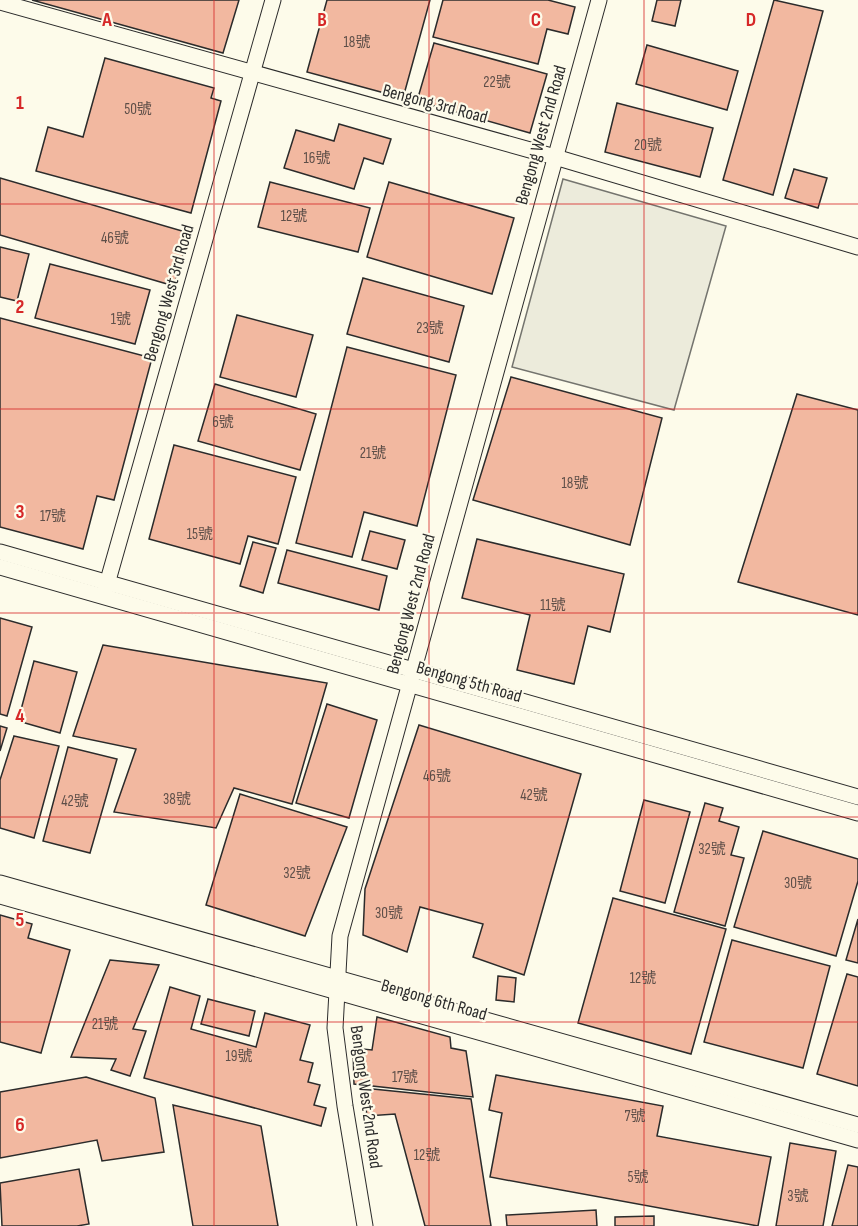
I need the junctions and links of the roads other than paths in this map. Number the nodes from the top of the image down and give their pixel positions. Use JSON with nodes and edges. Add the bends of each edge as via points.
{"nodes":[{"id":1,"x":273,"y":0,"type":"edge"},
{"id":2,"x":599,"y":0,"type":"edge"},
{"id":3,"x":0,"y":3,"type":"edge"},
{"id":4,"x":251,"y":74,"type":"junction"},
{"id":5,"x":555,"y":156,"type":"junction"},
{"id":6,"x":858,"y":247,"type":"edge"},
{"id":7,"x":0,"y":552,"type":"edge"},
{"id":8,"x":0,"y":567,"type":"edge"},
{"id":9,"x":105,"y":590,"type":"junction"},
{"id":10,"x":411,"y":678,"type":"junction"},
{"id":11,"x":858,"y":797,"type":"edge"},
{"id":12,"x":858,"y":813,"type":"edge"},
{"id":13,"x":0,"y":883,"type":"edge"},
{"id":14,"x":0,"y":896,"type":"edge"},
{"id":15,"x":338,"y":986,"type":"junction"},
{"id":16,"x":858,"y":1125,"type":"edge"},
{"id":17,"x":858,"y":1140,"type":"edge"},
{"id":18,"x":365,"y":1226,"type":"edge"}],
"edges":[{"from":1,"to":4,"type":"street","name":"Bengong West 3rd Road"},
{"from":2,"to":5,"type":"street","name":"Bengong West 2nd Road"},
{"from":3,"to":4,"type":"street","name":"Bengong 3rd Road"},
{"from":4,"to":5,"type":"street","name":"Bengong 3rd Road"},
{"from":4,"to":9,"type":"street","name":"Bengong West 3rd Road"},
{"from":5,"to":6,"type":"street","name":"Bengong 3rd Road"},
{"from":5,"to":10,"type":"street","name":"Bengong West 2nd Road"},
{"from":7,"to":9,"type":"street","name":"Bengong 5th Road"},
{"from":8,"to":9,"type":"street","name":"Bengong 5th Road"},
{"from":9,"to":10,"type":"street","name":"Bengong 5th Road"},
{"from":10,"to":11,"type":"street","name":"Bengong 5th Road"},
{"from":10,"to":12,"type":"street","name":"Bengong 5th Road"},
{"from":10,"to":15,"type":"street","name":"Bengong West 2nd Road","via":[[340,936]]},
{"from":13,"to":15,"type":"street","name":"Bengong 6th Road"},
{"from":14,"to":15,"type":"street","name":"Bengong 6th Road"},
{"from":15,"to":16,"type":"street","name":"Bengong 6th Road"},
{"from":15,"to":17,"type":"street","name":"Bengong 6th Road"},
{"from":15,"to":18,"type":"street","name":"Bengong West 2nd Road","via":[[335,1028]]}]}
